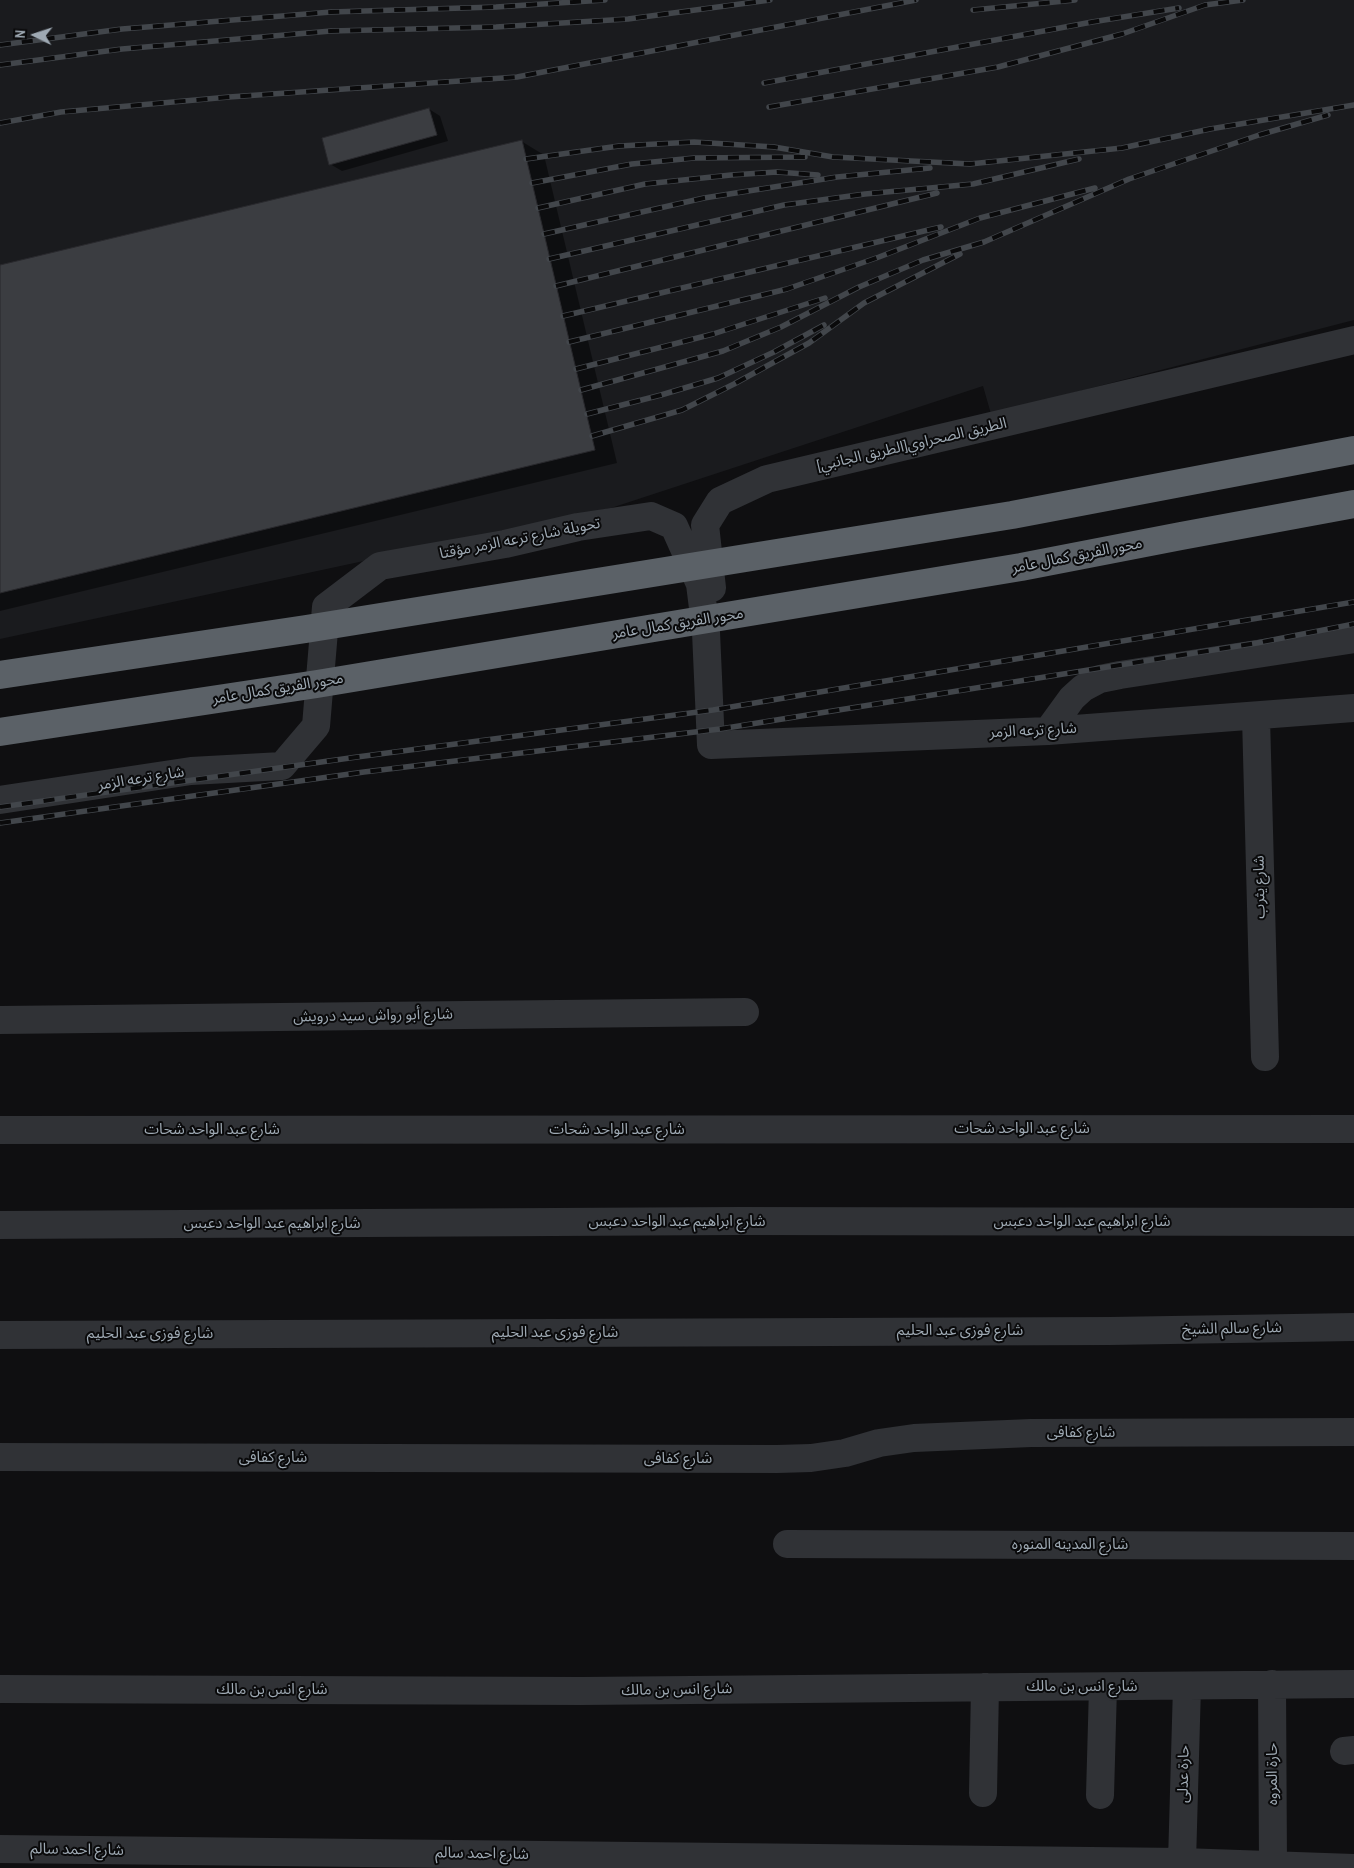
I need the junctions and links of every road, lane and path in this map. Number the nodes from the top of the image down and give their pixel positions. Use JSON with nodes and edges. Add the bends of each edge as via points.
{"nodes":[{"id":1,"x":1354,"y":340,"type":"edge"},
{"id":2,"x":1354,"y":450,"type":"edge"},
{"id":3,"x":1354,"y":504,"type":"edge"},
{"id":4,"x":1354,"y":639,"type":"edge"},
{"id":5,"x":0,"y":675,"type":"edge"},
{"id":6,"x":1354,"y":708,"type":"edge"},
{"id":7,"x":1256,"y":717,"type":"junction"},
{"id":8,"x":1048,"y":731,"type":"junction"},
{"id":9,"x":0,"y":732,"type":"edge"},
{"id":10,"x":711,"y":745,"type":"junction"},
{"id":11,"x":282,"y":766,"type":"joint"},
{"id":12,"x":0,"y":800,"type":"edge"},
{"id":13,"x":746,"y":1012,"type":"dead end"},
{"id":14,"x":0,"y":1020,"type":"edge"},
{"id":15,"x":1265,"y":1057,"type":"dead end"},
{"id":16,"x":0,"y":1130,"type":"edge"},
{"id":17,"x":1354,"y":1130,"type":"edge"},
{"id":18,"x":1354,"y":1222,"type":"edge"},
{"id":19,"x":0,"y":1225,"type":"edge"},
{"id":20,"x":1354,"y":1327,"type":"edge"},
{"id":21,"x":1110,"y":1331,"type":"joint"},
{"id":22,"x":0,"y":1335,"type":"edge"},
{"id":23,"x":1354,"y":1432,"type":"edge"},
{"id":24,"x":0,"y":1457,"type":"edge"},
{"id":25,"x":787,"y":1544,"type":"dead end"},
{"id":26,"x":1354,"y":1546,"type":"edge"},
{"id":27,"x":1272,"y":1684,"type":"junction"},
{"id":28,"x":1354,"y":1684,"type":"edge"},
{"id":29,"x":1186,"y":1686,"type":"junction"},
{"id":30,"x":985,"y":1687,"type":"junction"},
{"id":31,"x":1103,"y":1687,"type":"junction"},
{"id":32,"x":0,"y":1690,"type":"edge"},
{"id":33,"x":983,"y":1793,"type":"dead end"},
{"id":34,"x":1100,"y":1795,"type":"dead end"},
{"id":35,"x":0,"y":1849,"type":"edge"},
{"id":36,"x":1182,"y":1862,"type":"junction"},
{"id":37,"x":1273,"y":1865,"type":"junction"},
{"id":38,"x":1354,"y":1868,"type":"edge"}],
"edges":[{"from":1,"to":10,"type":"street","name":"الطريق الصحراوي[الطريق الجانبي]","via":[[767,479],[720,501],[705,525],[719,642],[722,724],[721,735]]},
{"from":2,"to":5,"type":"highway","bridge":true,"via":[[1012,515]]},
{"from":3,"to":9,"type":"highway","name":"محور الفريق كمال عامر","bridge":true,"via":[[1022,567],[317,684]]},
{"from":4,"to":8,"type":"street","via":[[1100,680],[1072,698]]},
{"from":6,"to":7,"type":"street","name":"شارع ترعه الزمر"},
{"from":7,"to":8,"type":"street","name":"شارع ترعه الزمر"},
{"from":7,"to":15,"type":"street","name":"شارع يثرب"},
{"from":8,"to":10,"type":"street","name":"شارع ترعه الزمر"},
{"from":10,"to":11,"type":"street","name":"تحويلة شارع ترعه الزمر مؤقتا","via":[[706,632],[700,584],[674,526],[651,516],[380,566],[326,607],[316,726]]},
{"from":11,"to":12,"type":"street","name":"شارع ترعه الزمر","via":[[191,771]]},
{"from":13,"to":14,"type":"street","name":"شارع أبو رواش سيد درويش"},
{"from":16,"to":17,"type":"street","name":"شارع عبد الواحد شحات"},
{"from":18,"to":19,"type":"street","name":"شارع ابراهيم عبد الواحد دعبس"},
{"from":20,"to":21,"type":"street","name":"شارع سالم الشيخ"},
{"from":21,"to":22,"type":"street","name":"شارع فوزى عبد الحليم"},
{"from":23,"to":24,"type":"street","name":"شارع كفافى","via":[[914,1438],[879,1443],[845,1453],[777,1459]]},
{"from":25,"to":26,"type":"street","name":"شارع المدينه المنوره"},
{"from":27,"to":28,"type":"street","name":"شارع انس بن مالك"},
{"from":27,"to":29,"type":"street","name":"شارع انس بن مالك"},
{"from":27,"to":37,"type":"street","name":"حارة المروه"},
{"from":29,"to":31,"type":"street","name":"شارع انس بن مالك"},
{"from":29,"to":36,"type":"street","name":"حارة عدلى"},
{"from":30,"to":31,"type":"street","name":"شارع انس بن مالك"},
{"from":30,"to":32,"type":"street","name":"شارع انس بن مالك","via":[[581,1691]]},
{"from":30,"to":33,"type":"street"},
{"from":31,"to":34,"type":"street"},
{"from":35,"to":36,"type":"street","name":"شارع احمد سالم"},
{"from":36,"to":37,"type":"street","name":"شارع احمد سالم"},
{"from":37,"to":38,"type":"street","name":"شارع احمد سالم"}]}
